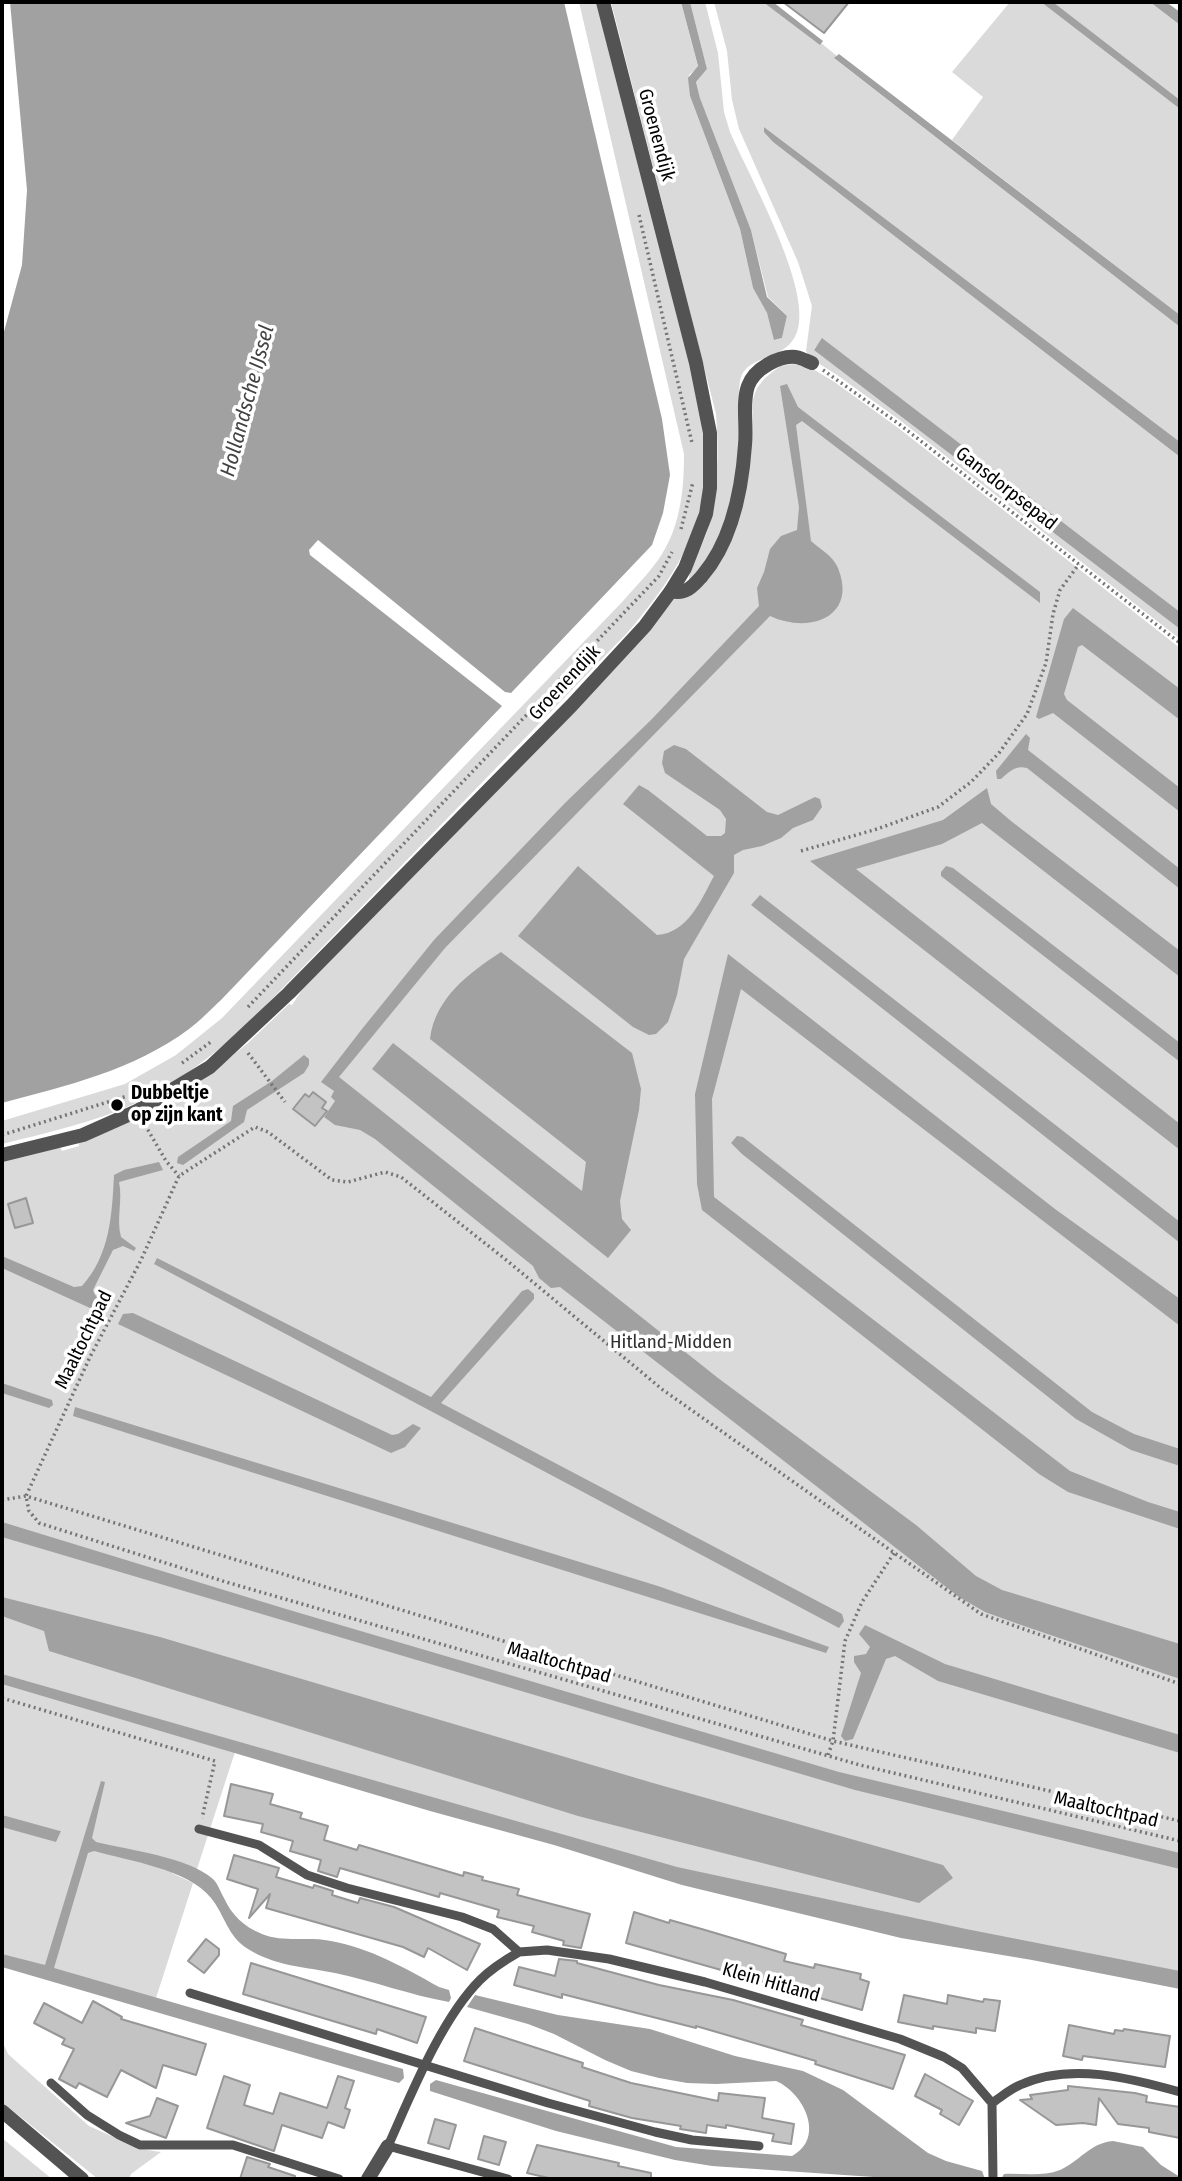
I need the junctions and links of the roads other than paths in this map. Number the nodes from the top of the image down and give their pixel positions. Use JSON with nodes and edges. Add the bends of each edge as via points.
{"nodes":[{"id":1,"x":603,"y":2,"type":"edge"},
{"id":2,"x":811,"y":363,"type":"road end"},
{"id":3,"x":671,"y":591,"type":"junction"},
{"id":4,"x":2,"y":1155,"type":"edge"},
{"id":5,"x":199,"y":1829,"type":"road end"},
{"id":6,"x":519,"y":1952,"type":"junction"},
{"id":7,"x":190,"y":1993,"type":"dead end"},
{"id":8,"x":427,"y":2064,"type":"junction"},
{"id":9,"x":51,"y":2083,"type":"dead end"},
{"id":10,"x":1180,"y":2092,"type":"edge"},
{"id":11,"x":992,"y":2103,"type":"junction"},
{"id":12,"x":2,"y":2111,"type":"edge"},
{"id":13,"x":388,"y":2146,"type":"junction"},
{"id":14,"x":759,"y":2146,"type":"dead end"},
{"id":15,"x":82,"y":2179,"type":"edge"},
{"id":16,"x":339,"y":2179,"type":"edge"},
{"id":17,"x":368,"y":2179,"type":"edge"},
{"id":18,"x":508,"y":2179,"type":"edge"},
{"id":19,"x":993,"y":2179,"type":"edge"}],
"edges":[{"from":1,"to":3,"type":"street","name":"Groenendijk","via":[[710,433],[706,514]]},
{"from":2,"to":3,"type":"street","via":[[796,357],[777,361],[752,377],[747,388],[741,479],[729,526],[705,573],[691,588]]},
{"from":3,"to":4,"type":"street","name":"Groenendijk","via":[[572,705],[211,1067],[137,1111],[83,1135]]},
{"from":5,"to":6,"type":"lane","via":[[259,1845],[307,1875],[462,1917],[493,1929]]},
{"from":6,"to":8,"type":"lane","via":[[480,1979],[464,1998]]},
{"from":6,"to":11,"type":"lane","name":"Klein Hitland","via":[[547,1950],[609,1959],[900,2039],[962,2068]]},
{"from":7,"to":8,"type":"lane"},
{"from":8,"to":13,"type":"lane"},
{"from":8,"to":14,"type":"lane","via":[[655,2132]]},
{"from":9,"to":16,"type":"lane","via":[[87,2115],[141,2145],[233,2145]]},
{"from":10,"to":11,"type":"lane","via":[[1130,2078],[1049,2075],[1019,2085]]},
{"from":11,"to":19,"type":"lane"},
{"from":12,"to":15,"type":"street"},
{"from":13,"to":17,"type":"street"},
{"from":13,"to":18,"type":"lane"}]}
